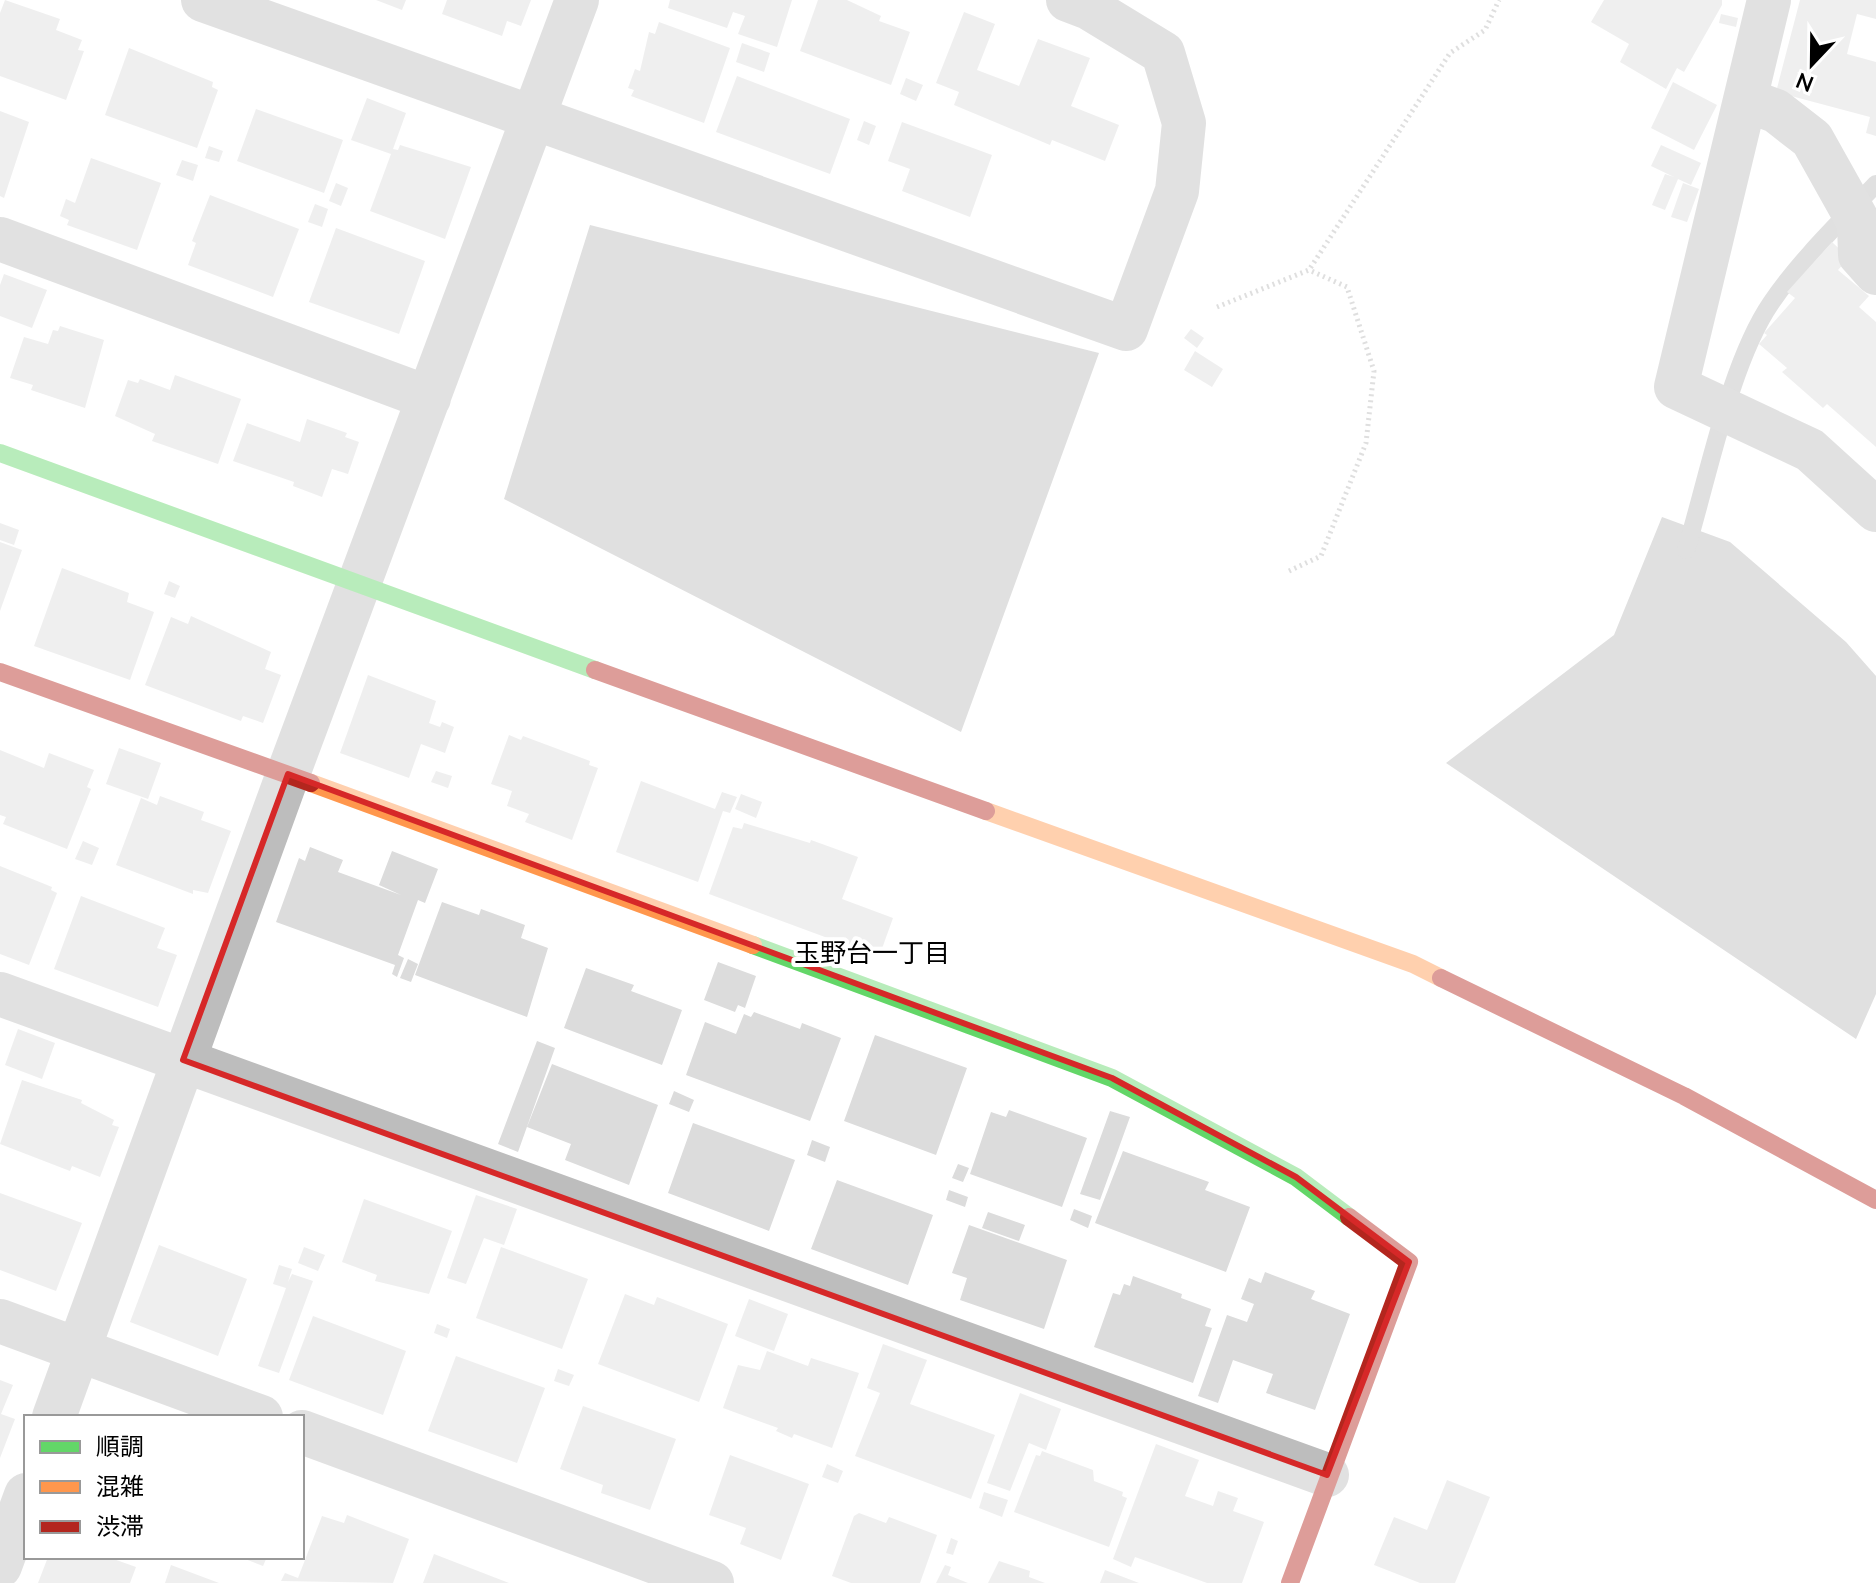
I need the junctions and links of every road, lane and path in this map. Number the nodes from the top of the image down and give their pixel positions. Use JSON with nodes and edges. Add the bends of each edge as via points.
{"nodes":[{"id":1,"x":203,"y":0,"type":"edge"},
{"id":2,"x":577,"y":0,"type":"edge"},
{"id":3,"x":1068,"y":0,"type":"edge"},
{"id":4,"x":1499,"y":0,"type":"edge"},
{"id":5,"x":1769,"y":0,"type":"edge"},
{"id":6,"x":1746,"y":100,"type":"junction"},
{"id":7,"x":533,"y":119,"type":"junction"},
{"id":8,"x":0,"y":239,"type":"edge"},
{"id":9,"x":1309,"y":270,"type":"junction"},
{"id":10,"x":1876,"y":273,"type":"edge"},
{"id":11,"x":1217,"y":307,"type":"dead end"},
{"id":12,"x":429,"y":398,"type":"junction"},
{"id":13,"x":0,"y":453,"type":"edge"},
{"id":14,"x":1876,"y":510,"type":"edge"},
{"id":15,"x":1289,"y":571,"type":"dead end"},
{"id":16,"x":358,"y":585,"type":"junction"},
{"id":17,"x":0,"y":672,"type":"edge"},
{"id":18,"x":288,"y":774,"type":"junction"},
{"id":19,"x":0,"y":994,"type":"edge"},
{"id":20,"x":183,"y":1060,"type":"junction"},
{"id":21,"x":1876,"y":1200,"type":"edge"},
{"id":22,"x":0,"y":1321,"type":"edge"},
{"id":23,"x":79,"y":1350,"type":"junction"},
{"id":24,"x":55,"y":1415,"type":"edge"},
{"id":25,"x":256,"y":1415,"type":"edge"},
{"id":26,"x":304,"y":1433,"type":"edge"},
{"id":27,"x":1327,"y":1475,"type":"junction"},
{"id":28,"x":24,"y":1500,"type":"edge"},
{"id":29,"x":0,"y":1566,"type":"edge"},
{"id":30,"x":712,"y":1583,"type":"edge"},
{"id":31,"x":1290,"y":1583,"type":"edge"}],
"edges":[{"from":1,"to":7,"type":"street"},
{"from":2,"to":7,"type":"street"},
{"from":3,"to":7,"type":"street","via":[[1163,53],[1184,123],[1177,191],[1126,329]]},
{"from":4,"to":9,"type":"path","via":[[1485,30],[1450,53]]},
{"from":5,"to":6,"type":"street"},
{"from":6,"to":10,"type":"street","via":[[1776,111],[1812,139],[1859,223],[1860,255]]},
{"from":6,"to":14,"type":"street","via":[[1676,387],[1810,450]]},
{"from":7,"to":12,"type":"street"},
{"from":8,"to":12,"type":"street"},
{"from":9,"to":11,"type":"path"},
{"from":9,"to":15,"type":"path","via":[[1347,287],[1374,371],[1366,443],[1321,556]]},
{"from":12,"to":16,"type":"street"},
{"from":13,"to":16,"type":"street"},
{"from":16,"to":18,"type":"street"},
{"from":16,"to":21,"type":"street","via":[[1413,964],[1684,1096]]},
{"from":17,"to":18,"type":"street"},
{"from":18,"to":20,"type":"street"},
{"from":18,"to":27,"type":"street","via":[[1112,1078],[1296,1177],[1409,1262]]},
{"from":19,"to":20,"type":"street"},
{"from":20,"to":23,"type":"street"},
{"from":20,"to":27,"type":"street"},
{"from":22,"to":23,"type":"street"},
{"from":23,"to":24,"type":"street"},
{"from":23,"to":25,"type":"street"},
{"from":26,"to":30,"type":"street"},
{"from":27,"to":31,"type":"street"},
{"from":28,"to":29,"type":"street"}]}
